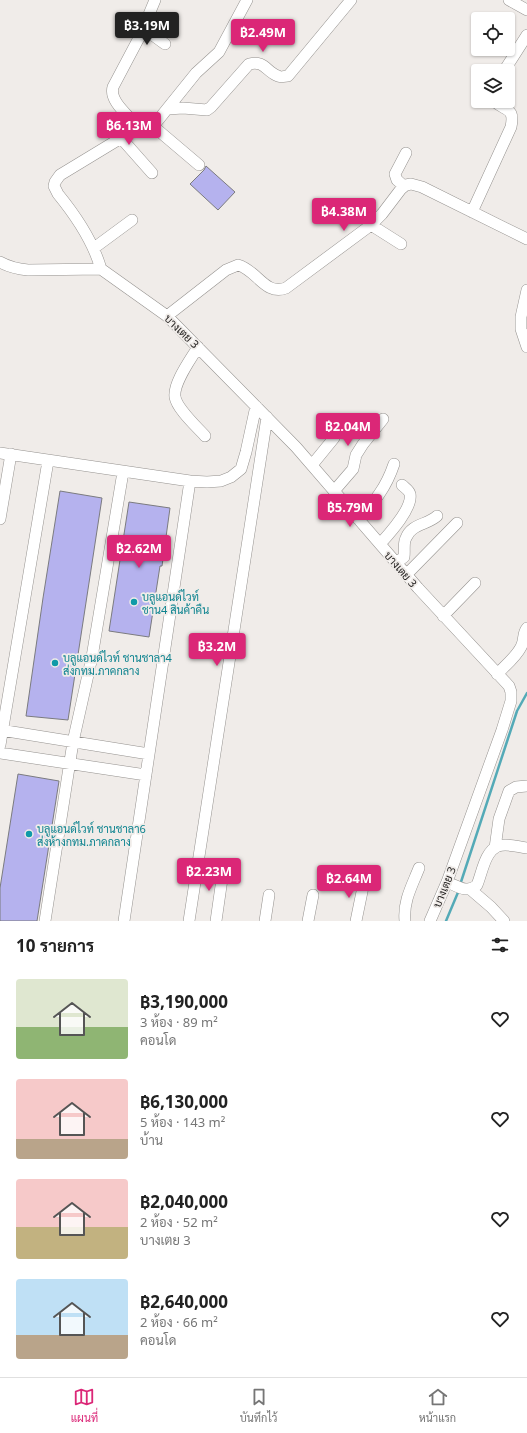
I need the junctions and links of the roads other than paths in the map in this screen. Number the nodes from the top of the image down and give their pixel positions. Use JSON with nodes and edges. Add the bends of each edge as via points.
{"nodes":[{"id":1,"x":155,"y":0,"type":"edge"},
{"id":2,"x":248,"y":0,"type":"edge"},
{"id":3,"x":351,"y":0,"type":"edge"},
{"id":4,"x":509,"y":0,"type":"edge"},
{"id":5,"x":527,"y":9,"type":"edge"},
{"id":6,"x":143,"y":28,"type":"junction"},
{"id":7,"x":527,"y":35,"type":"edge"},
{"id":8,"x":165,"y":44,"type":"dead end"},
{"id":9,"x":508,"y":64,"type":"edge"},
{"id":10,"x":505,"y":108,"type":"edge"},
{"id":11,"x":168,"y":110,"type":"junction"},
{"id":12,"x":136,"y":125,"type":"junction"},
{"id":13,"x":153,"y":126,"type":"junction"},
{"id":14,"x":121,"y":138,"type":"junction"},
{"id":15,"x":406,"y":153,"type":"dead end"},
{"id":16,"x":199,"y":165,"type":"dead end"},
{"id":17,"x":152,"y":173,"type":"dead end"},
{"id":18,"x":404,"y":186,"type":"junction"},
{"id":19,"x":472,"y":212,"type":"junction"},
{"id":20,"x":132,"y":220,"type":"dead end"},
{"id":21,"x":371,"y":225,"type":"junction"},
{"id":22,"x":527,"y":239,"type":"edge"},
{"id":23,"x":401,"y":244,"type":"dead end"},
{"id":24,"x":94,"y":248,"type":"junction"},
{"id":25,"x":0,"y":262,"type":"edge"},
{"id":26,"x":101,"y":269,"type":"junction"},
{"id":27,"x":527,"y":290,"type":"edge"},
{"id":28,"x":167,"y":316,"type":"junction"},
{"id":29,"x":198,"y":347,"type":"junction"},
{"id":30,"x":527,"y":347,"type":"edge"},
{"id":31,"x":256,"y":406,"type":"junction"},
{"id":32,"x":267,"y":417,"type":"junction"},
{"id":33,"x":383,"y":419,"type":"dead end"},
{"id":34,"x":205,"y":436,"type":"dead end"},
{"id":35,"x":334,"y":438,"type":"dead end"},
{"id":36,"x":5,"y":454,"type":"edge"},
{"id":37,"x":48,"y":461,"type":"junction"},
{"id":38,"x":394,"y":464,"type":"dead end"},
{"id":39,"x":312,"y":465,"type":"junction"},
{"id":40,"x":123,"y":472,"type":"junction"},
{"id":41,"x":190,"y":481,"type":"junction"},
{"id":42,"x":402,"y":485,"type":"dead end"},
{"id":43,"x":334,"y":491,"type":"junction"},
{"id":44,"x":436,"y":516,"type":"dead end"},
{"id":45,"x":0,"y":519,"type":"edge"},
{"id":46,"x":358,"y":519,"type":"junction"},
{"id":47,"x":457,"y":523,"type":"dead end"},
{"id":48,"x":380,"y":544,"type":"junction"},
{"id":49,"x":396,"y":563,"type":"junction"},
{"id":50,"x":406,"y":575,"type":"junction"},
{"id":51,"x":475,"y":583,"type":"dead end"},
{"id":52,"x":443,"y":616,"type":"junction"},
{"id":53,"x":527,"y":628,"type":"edge"},
{"id":54,"x":497,"y":674,"type":"junction"},
{"id":55,"x":1,"y":730,"type":"edge"},
{"id":56,"x":73,"y":742,"type":"junction"},
{"id":57,"x":0,"y":745,"type":"edge"},
{"id":58,"x":0,"y":754,"type":"edge"},
{"id":59,"x":149,"y":754,"type":"junction"},
{"id":60,"x":70,"y":764,"type":"junction"},
{"id":61,"x":146,"y":775,"type":"junction"},
{"id":62,"x":527,"y":786,"type":"edge"},
{"id":63,"x":495,"y":848,"type":"junction"},
{"id":64,"x":527,"y":848,"type":"edge"},
{"id":65,"x":224,"y":865,"type":"dead end"},
{"id":66,"x":420,"y":868,"type":"dead end"},
{"id":67,"x":364,"y":882,"type":"dead end"},
{"id":68,"x":451,"y":884,"type":"junction"},
{"id":69,"x":468,"y":889,"type":"junction"},
{"id":70,"x":313,"y":894,"type":"dead end"},
{"id":71,"x":269,"y":895,"type":"dead end"},
{"id":72,"x":45,"y":921,"type":"edge"},
{"id":73,"x":124,"y":921,"type":"edge"},
{"id":74,"x":189,"y":921,"type":"edge"},
{"id":75,"x":216,"y":921,"type":"edge"},
{"id":76,"x":265,"y":921,"type":"edge"},
{"id":77,"x":308,"y":921,"type":"edge"},
{"id":78,"x":356,"y":921,"type":"edge"},
{"id":79,"x":405,"y":921,"type":"edge"},
{"id":80,"x":430,"y":921,"type":"edge"},
{"id":81,"x":504,"y":921,"type":"edge"}],
"edges":[{"from":1,"to":6,"type":"street"},
{"from":2,"to":11,"type":"street","via":[[219,52],[196,73]]},
{"from":3,"to":11,"type":"street","via":[[288,76],[278,76],[260,64],[249,64],[207,110]]},
{"from":4,"to":5,"type":"street"},
{"from":6,"to":8,"type":"street"},
{"from":6,"to":12,"type":"street","via":[[111,92]]},
{"from":7,"to":9,"type":"street"},
{"from":10,"to":19,"type":"street","via":[[513,115],[511,127]]},
{"from":11,"to":13,"type":"street"},
{"from":12,"to":13,"type":"street","via":[[144,128]]},
{"from":12,"to":14,"type":"street"},
{"from":13,"to":16,"type":"street"},
{"from":14,"to":17,"type":"street"},
{"from":14,"to":24,"type":"street","via":[[60,175],[54,186]]},
{"from":15,"to":18,"type":"street","via":[[395,174]]},
{"from":18,"to":19,"type":"street","via":[[416,185]]},
{"from":18,"to":21,"type":"street"},
{"from":19,"to":22,"type":"street"},
{"from":20,"to":24,"type":"street"},
{"from":21,"to":23,"type":"street"},
{"from":21,"to":28,"type":"street","via":[[286,288],[270,289],[248,269],[238,265],[226,270]]},
{"from":24,"to":26,"type":"street"},
{"from":25,"to":26,"type":"street","via":[[17,269],[28,270]]},
{"from":26,"to":28,"type":"street","name":"บางเตย 3"},
{"from":27,"to":30,"type":"street","via":[[521,316],[521,329]]},
{"from":28,"to":29,"type":"street","name":"บางเตย 3"},
{"from":29,"to":31,"type":"street","name":"บางเตย 3"},
{"from":29,"to":34,"type":"street","via":[[176,385],[175,397],[180,408]]},
{"from":31,"to":32,"type":"street","name":"บางเตย 3"},
{"from":31,"to":41,"type":"street","via":[[241,469],[231,478],[221,481]]},
{"from":32,"to":39,"type":"street","name":"บางเตย 3"},
{"from":32,"to":74,"type":"street"},
{"from":33,"to":43,"type":"street","via":[[356,455],[353,469]]},
{"from":35,"to":39,"type":"street"},
{"from":36,"to":37,"type":"street"},
{"from":36,"to":45,"type":"street"},
{"from":37,"to":40,"type":"street"},
{"from":37,"to":55,"type":"street"},
{"from":38,"to":46,"type":"street","via":[[382,491]]},
{"from":39,"to":43,"type":"street","name":"บางเตย 3"},
{"from":40,"to":41,"type":"street"},
{"from":40,"to":56,"type":"street","via":[[92,657]]},
{"from":41,"to":59,"type":"street"},
{"from":42,"to":48,"type":"street","via":[[408,490],[410,501]]},
{"from":43,"to":46,"type":"street","name":"บางเตย 3"},
{"from":44,"to":49,"type":"street","via":[[410,531],[406,538],[404,557]]},
{"from":46,"to":48,"type":"street","name":"บางเตย 3"},
{"from":47,"to":50,"type":"street"},
{"from":48,"to":49,"type":"street","name":"บางเตย 3"},
{"from":49,"to":50,"type":"street","name":"บางเตย 3"},
{"from":50,"to":52,"type":"street","name":"บางเตย 3"},
{"from":51,"to":52,"type":"street"},
{"from":52,"to":54,"type":"street","name":"บางเตย 3"},
{"from":53,"to":54,"type":"street","via":[[521,648]]},
{"from":54,"to":68,"type":"street","name":"บางเตย 3","via":[[509,686],[511,701]]},
{"from":55,"to":56,"type":"street"},
{"from":55,"to":57,"type":"street"},
{"from":56,"to":59,"type":"street"},
{"from":56,"to":60,"type":"street"},
{"from":58,"to":60,"type":"street"},
{"from":59,"to":61,"type":"street"},
{"from":60,"to":61,"type":"street"},
{"from":60,"to":72,"type":"street"},
{"from":61,"to":73,"type":"street"},
{"from":62,"to":63,"type":"street","via":[[509,791],[499,819]]},
{"from":63,"to":64,"type":"street"},
{"from":63,"to":69,"type":"street","via":[[488,857],[477,885]]},
{"from":65,"to":75,"type":"street"},
{"from":66,"to":79,"type":"street","via":[[404,909]]},
{"from":67,"to":78,"type":"street"},
{"from":68,"to":69,"type":"street"},
{"from":68,"to":80,"type":"street","name":"บางเตย 3"},
{"from":69,"to":81,"type":"street"},
{"from":70,"to":77,"type":"street"},
{"from":71,"to":76,"type":"street"}]}
